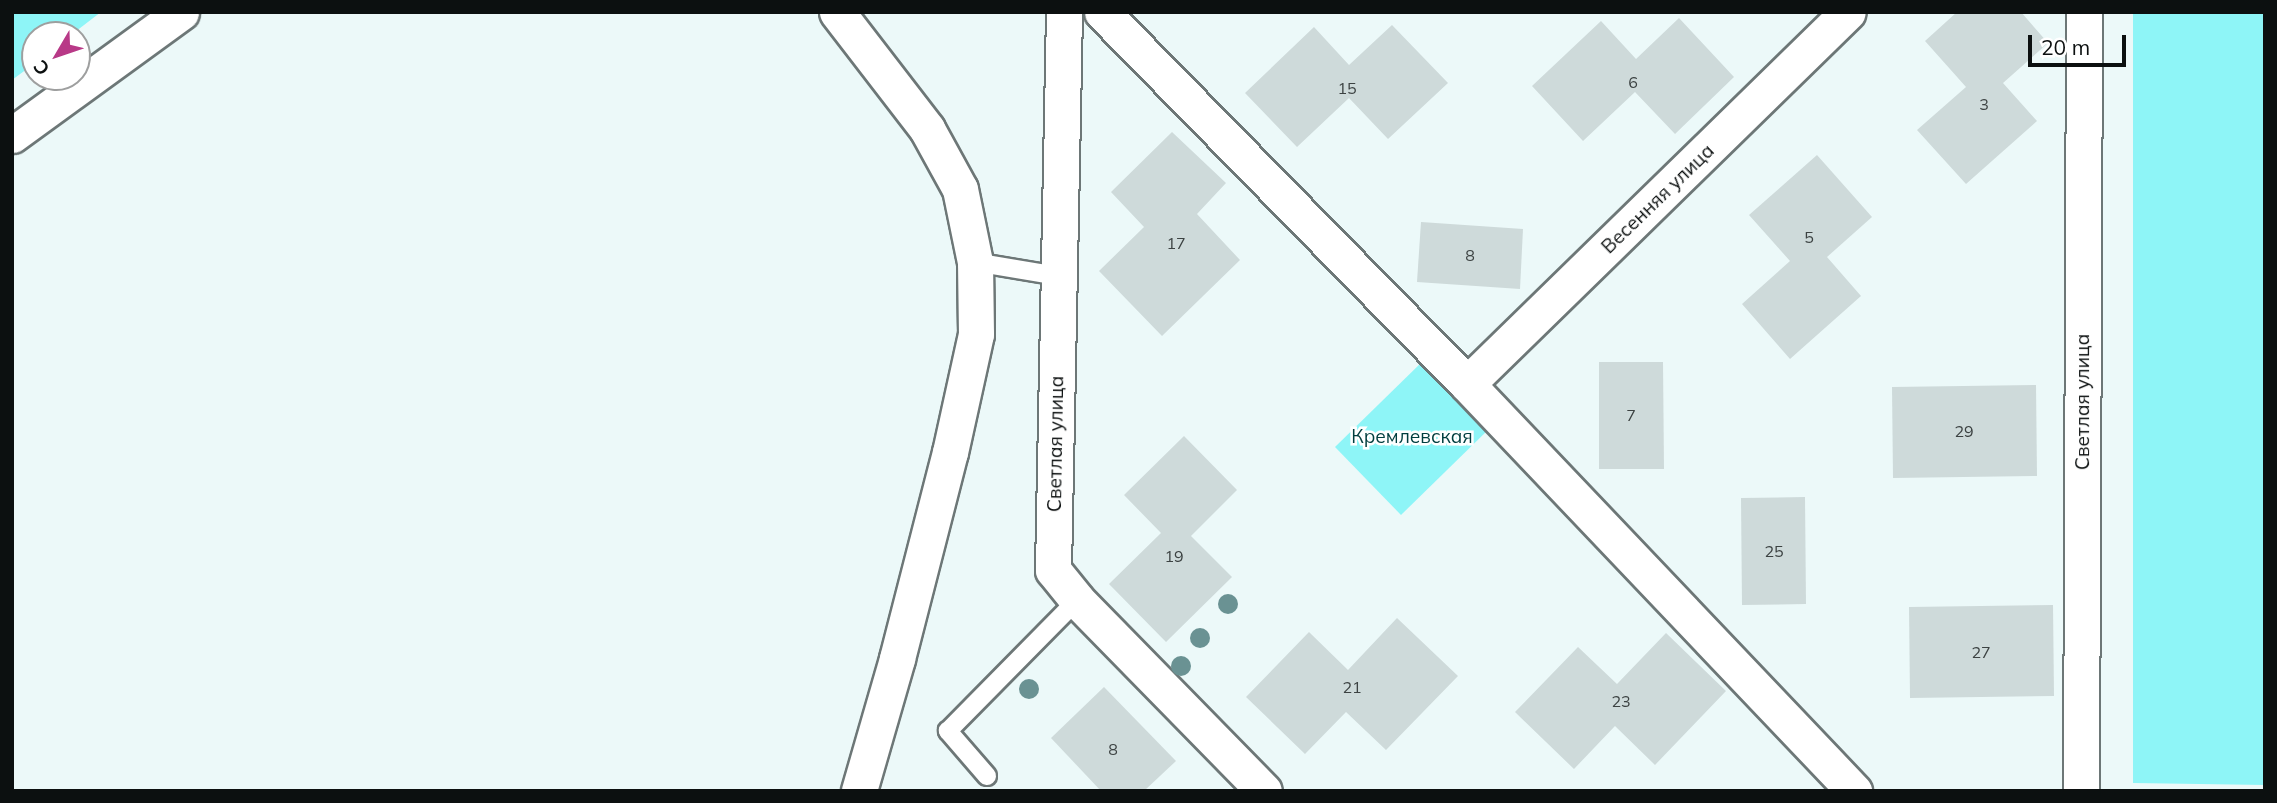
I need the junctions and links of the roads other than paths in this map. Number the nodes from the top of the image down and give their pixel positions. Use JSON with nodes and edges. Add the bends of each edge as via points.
{"nodes":[{"id":1,"x":181,"y":12,"type":"edge"},
{"id":2,"x":837,"y":12,"type":"edge"},
{"id":3,"x":1064,"y":12,"type":"edge"},
{"id":4,"x":1101,"y":12,"type":"edge"},
{"id":5,"x":1848,"y":12,"type":"edge"},
{"id":6,"x":2084,"y":12,"type":"edge"},
{"id":7,"x":12,"y":135,"type":"edge"},
{"id":8,"x":975,"y":262,"type":"junction"},
{"id":9,"x":1059,"y":276,"type":"junction"},
{"id":10,"x":1467,"y":384,"type":"junction"},
{"id":11,"x":1077,"y":600,"type":"junction"},
{"id":12,"x":987,"y":776,"type":"dead end"},
{"id":13,"x":859,"y":791,"type":"edge"},
{"id":14,"x":1264,"y":791,"type":"edge"},
{"id":15,"x":1854,"y":791,"type":"edge"},
{"id":16,"x":2081,"y":791,"type":"edge"}],
"edges":[{"from":1,"to":7,"type":"street"},
{"from":2,"to":8,"type":"street","via":[[927,129],[960,189]]},
{"from":3,"to":9,"type":"street","name":"Светлая улица"},
{"from":4,"to":10,"type":"street"},
{"from":5,"to":10,"type":"street","name":"Весенняя улица"},
{"from":6,"to":16,"type":"street","name":"Светлая улица"},
{"from":8,"to":9,"type":"lane"},
{"from":8,"to":13,"type":"street","via":[[976,334],[897,659]]},
{"from":9,"to":11,"type":"street","name":"Светлая улица","via":[[1054,570]]},
{"from":10,"to":15,"type":"street"},
{"from":11,"to":12,"type":"lane","via":[[948,731]]},
{"from":11,"to":14,"type":"street","name":"Светлая улица"}]}
